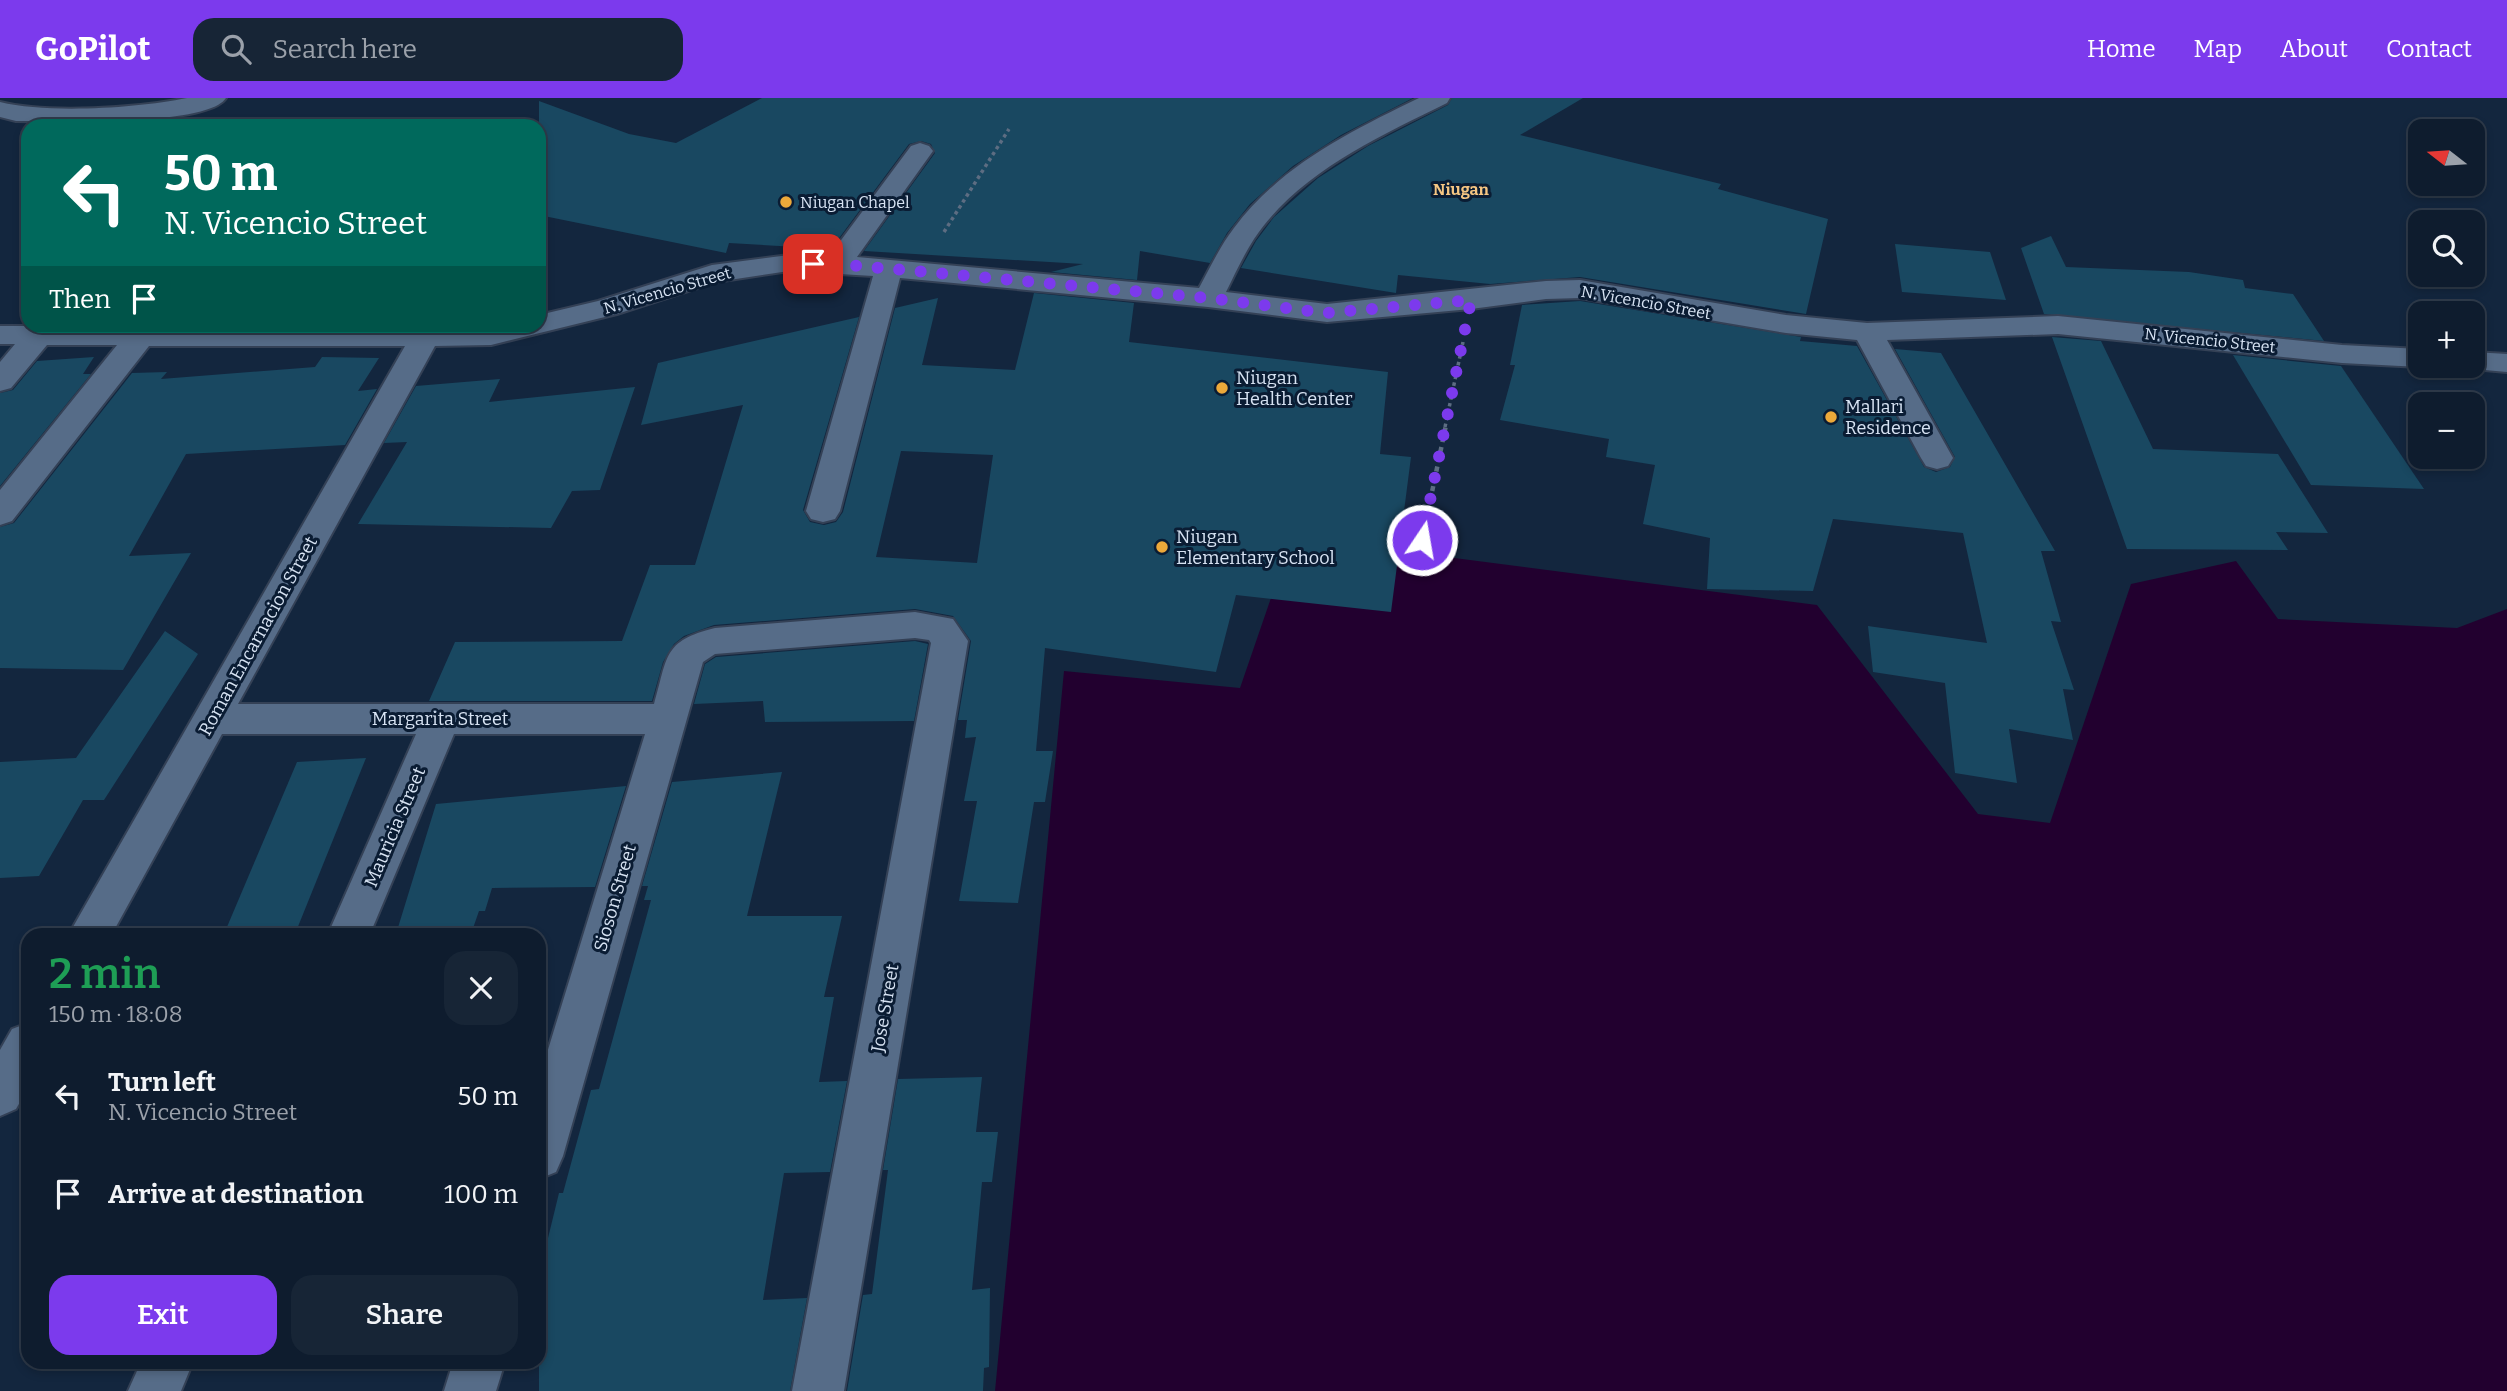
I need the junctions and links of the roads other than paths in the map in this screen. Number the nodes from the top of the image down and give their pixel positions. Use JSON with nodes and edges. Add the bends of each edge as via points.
{"nodes":[{"id":1,"x":214,"y":98,"type":"edge"},
{"id":2,"x":1438,"y":98,"type":"edge"},
{"id":3,"x":0,"y":109,"type":"edge"},
{"id":4,"x":920,"y":150,"type":"dead end"},
{"id":5,"x":838,"y":264,"type":"junction"},
{"id":6,"x":889,"y":268,"type":"junction"},
{"id":7,"x":1208,"y":298,"type":"junction"},
{"id":8,"x":546,"y":325,"type":"edge"},
{"id":9,"x":1867,"y":332,"type":"junction"},
{"id":10,"x":92,"y":333,"type":"edge"},
{"id":11,"x":145,"y":333,"type":"edge"},
{"id":12,"x":240,"y":333,"type":"edge"},
{"id":13,"x":507,"y":333,"type":"edge"},
{"id":14,"x":0,"y":335,"type":"edge"},
{"id":15,"x":38,"y":335,"type":"junction"},
{"id":16,"x":425,"y":337,"type":"junction"},
{"id":17,"x":2408,"y":357,"type":"edge"},
{"id":18,"x":2485,"y":362,"type":"edge"},
{"id":19,"x":2507,"y":363,"type":"edge"},
{"id":20,"x":0,"y":381,"type":"edge"},
{"id":21,"x":1937,"y":458,"type":"dead end"},
{"id":22,"x":823,"y":511,"type":"dead end"},
{"id":23,"x":0,"y":513,"type":"edge"},
{"id":24,"x":940,"y":628,"type":"joint"},
{"id":25,"x":212,"y":719,"type":"junction"},
{"id":26,"x":667,"y":719,"type":"junction"},
{"id":27,"x":441,"y":720,"type":"junction"},
{"id":28,"x":93,"y":928,"type":"edge"},
{"id":29,"x":352,"y":928,"type":"edge"},
{"id":30,"x":21,"y":1056,"type":"edge"},
{"id":31,"x":0,"y":1094,"type":"edge"},
{"id":32,"x":546,"y":1132,"type":"edge"},
{"id":33,"x":164,"y":1369,"type":"edge"},
{"id":34,"x":477,"y":1369,"type":"edge"},
{"id":35,"x":154,"y":1391,"type":"edge"},
{"id":36,"x":470,"y":1391,"type":"edge"},
{"id":37,"x":818,"y":1391,"type":"edge"}],
"edges":[{"from":1,"to":3,"type":"street","via":[[150,113],[16,114]]},
{"from":2,"to":7,"type":"street","via":[[1325,156],[1284,191],[1245,233]]},
{"from":4,"to":5,"type":"street"},
{"from":5,"to":6,"type":"street","name":"N. Vicencio Street"},
{"from":5,"to":8,"type":"street","name":"N. Vicencio Street","via":[[753,267],[712,274]]},
{"from":6,"to":7,"type":"street","name":"N. Vicencio Street"},
{"from":6,"to":22,"type":"street"},
{"from":7,"to":9,"type":"street","name":"N. Vicencio Street","via":[[1326,313],[1580,289],[1786,324]]},
{"from":9,"to":17,"type":"street","name":"N. Vicencio Street","via":[[2057,326]]},
{"from":9,"to":21,"type":"street"},
{"from":10,"to":15,"type":"street","name":"N. Vicencio Street"},
{"from":11,"to":23,"type":"street"},
{"from":12,"to":16,"type":"street","name":"N. Vicencio Street"},
{"from":13,"to":16,"type":"street","name":"N. Vicencio Street"},
{"from":14,"to":15,"type":"street","name":"N. Vicencio Street"},
{"from":15,"to":20,"type":"street"},
{"from":16,"to":25,"type":"street","name":"Roman Encarnacion Street"},
{"from":18,"to":19,"type":"street"},
{"from":24,"to":26,"type":"street","name":"Sioson Street","via":[[915,625],[699,645],[687,655]]},
{"from":24,"to":37,"type":"street","name":"Jose Street","via":[[950,641]]},
{"from":25,"to":27,"type":"street","name":"Margarita Street"},
{"from":25,"to":28,"type":"street","name":"Roman Encarnacion Street"},
{"from":26,"to":27,"type":"street","name":"Margarita Street"},
{"from":26,"to":32,"type":"street","name":"Sioson Street"},
{"from":27,"to":29,"type":"street","name":"Mauricia Street"},
{"from":30,"to":31,"type":"street"},
{"from":33,"to":35,"type":"street"},
{"from":34,"to":36,"type":"street"}]}
